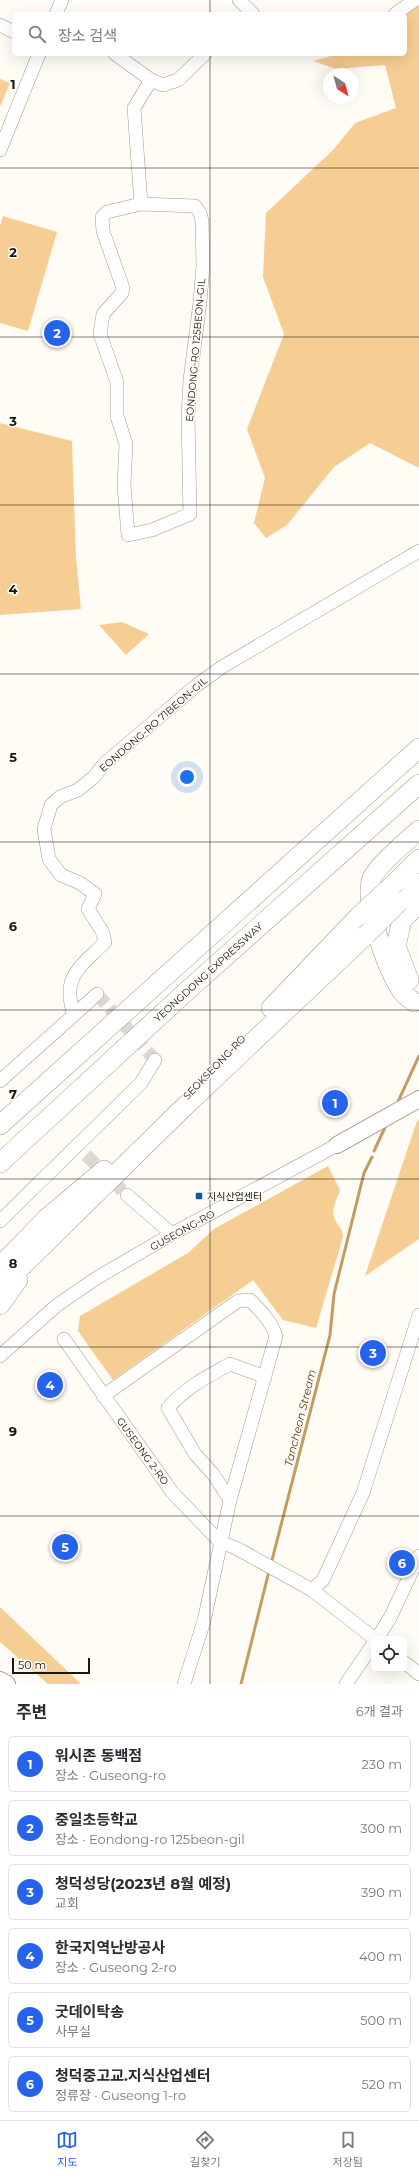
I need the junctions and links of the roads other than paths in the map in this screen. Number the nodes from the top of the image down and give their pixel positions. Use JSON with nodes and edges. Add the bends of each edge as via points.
{"nodes":[{"id":1,"x":62,"y":0,"type":"edge"},
{"id":2,"x":239,"y":0,"type":"edge"},
{"id":3,"x":415,"y":0,"type":"edge"},
{"id":4,"x":57,"y":12,"type":"edge"},
{"id":5,"x":249,"y":12,"type":"edge"},
{"id":6,"x":398,"y":12,"type":"edge"},
{"id":7,"x":0,"y":25,"type":"edge"},
{"id":8,"x":12,"y":31,"type":"edge"},
{"id":9,"x":38,"y":56,"type":"edge"},
{"id":10,"x":118,"y":56,"type":"edge"},
{"id":11,"x":203,"y":56,"type":"edge"},
{"id":12,"x":151,"y":80,"type":"junction"},
{"id":13,"x":0,"y":150,"type":"edge"},
{"id":14,"x":141,"y":204,"type":"junction"},
{"id":15,"x":419,"y":551,"type":"edge"},
{"id":16,"x":419,"y":748,"type":"edge"},
{"id":17,"x":419,"y":784,"type":"edge"},
{"id":18,"x":419,"y":830,"type":"edge"},
{"id":19,"x":419,"y":859,"type":"edge"},
{"id":20,"x":419,"y":883,"type":"edge"},
{"id":21,"x":419,"y":902,"type":"edge"},
{"id":22,"x":97,"y":994,"type":"dead end"},
{"id":23,"x":417,"y":1006,"type":"edge"},
{"id":24,"x":74,"y":1015,"type":"junction"},
{"id":25,"x":155,"y":1060,"type":"dead end"},
{"id":26,"x":0,"y":1081,"type":"edge"},
{"id":27,"x":416,"y":1102,"type":"edge"},
{"id":28,"x":165,"y":1118,"type":"junction"},
{"id":29,"x":0,"y":1125,"type":"edge"},
{"id":30,"x":337,"y":1145,"type":"joint"},
{"id":31,"x":0,"y":1163,"type":"edge"},
{"id":32,"x":127,"y":1195,"type":"tunnel mouth"},
{"id":33,"x":0,"y":1221,"type":"edge"},
{"id":34,"x":172,"y":1234,"type":"junction"},
{"id":35,"x":42,"y":1247,"type":"junction"},
{"id":36,"x":0,"y":1256,"type":"edge"},
{"id":37,"x":0,"y":1266,"type":"edge"},
{"id":38,"x":0,"y":1288,"type":"edge"},
{"id":39,"x":0,"y":1305,"type":"edge"},
{"id":40,"x":419,"y":1315,"type":"edge"},
{"id":41,"x":64,"y":1339,"type":"dead end"},
{"id":42,"x":0,"y":1356,"type":"edge"},
{"id":43,"x":264,"y":1377,"type":"junction"},
{"id":44,"x":103,"y":1396,"type":"junction"},
{"id":45,"x":230,"y":1500,"type":"junction"},
{"id":46,"x":220,"y":1542,"type":"junction"},
{"id":47,"x":419,"y":1556,"type":"edge"},
{"id":48,"x":312,"y":1590,"type":"junction"},
{"id":49,"x":372,"y":1636,"type":"edge"},
{"id":50,"x":378,"y":1636,"type":"edge"},
{"id":51,"x":371,"y":1647,"type":"edge"},
{"id":52,"x":407,"y":1664,"type":"edge"},
{"id":53,"x":419,"y":1674,"type":"edge"},
{"id":54,"x":0,"y":1680,"type":"edge"},
{"id":55,"x":7,"y":1684,"type":"edge"},
{"id":56,"x":184,"y":1684,"type":"edge"},
{"id":57,"x":346,"y":1684,"type":"edge"}],
"edges":[{"from":1,"to":4,"type":"street"},
{"from":2,"to":5,"type":"street"},
{"from":3,"to":6,"type":"street"},
{"from":7,"to":8,"type":"street"},
{"from":9,"to":13,"type":"street"},
{"from":10,"to":12,"type":"street"},
{"from":11,"to":12,"type":"street","via":[[178,80],[163,85]]},
{"from":12,"to":14,"type":"street","via":[[134,108]]},
{"from":14,"to":14,"type":"street","name":"EONDONG-RO 125BEON-GIL","via":[[107,212],[102,217],[102,231],[124,288],[103,314],[100,334],[117,382],[117,416],[126,444],[124,485],[128,535],[152,530],[190,514],[192,506],[188,472],[188,416],[202,282],[203,231],[200,213],[195,206]]},
{"from":15,"to":24,"type":"street","name":"EONDONG-RO 71BEON-GIL","via":[[222,667],[104,764],[94,777],[78,790],[60,796],[51,805],[44,829],[49,859],[61,875],[80,883],[94,894],[88,909],[102,931],[105,942],[72,975],[68,998]]},
{"from":16,"to":29,"type":"highway"},
{"from":17,"to":31,"type":"highway","name":"YEONGDONG EXPRESSWAY","via":[[189,989]]},
{"from":18,"to":23,"type":"highway","via":[[392,855],[371,880],[371,912],[382,950],[401,991]]},
{"from":19,"to":28,"type":"highway","name":"SEOKSEONG-RO","bridge":true,"via":[[360,915]]},
{"from":20,"to":35,"type":"highway","name":"SEOKSEONG-RO","bridge":true},
{"from":21,"to":23,"type":"highway","via":[[402,920],[396,946]]},
{"from":22,"to":24,"type":"street"},
{"from":24,"to":26,"type":"street"},
{"from":25,"to":33,"type":"street","via":[[141,1083],[81,1152]]},
{"from":27,"to":30,"type":"main road","name":"GUSEONG-RO"},
{"from":28,"to":36,"type":"highway","via":[[47,1212]]},
{"from":28,"to":37,"type":"highway","name":"SEOKSEONG-RO","via":[[47,1218]]},
{"from":30,"to":34,"type":"street","name":"GUSEONG-RO"},
{"from":32,"to":34,"type":"street"},
{"from":34,"to":42,"type":"street","name":"GUSEONG-RO","via":[[56,1306]]},
{"from":35,"to":38,"type":"highway","name":"SEOKSEONG-RO"},
{"from":35,"to":39,"type":"highway"},
{"from":40,"to":48,"type":"street","via":[[363,1493],[323,1580]]},
{"from":41,"to":44,"type":"street","name":"GUSEONG 2-RO"},
{"from":43,"to":44,"type":"street","via":[[276,1336],[261,1310],[250,1300],[238,1301]]},
{"from":43,"to":45,"type":"street"},
{"from":43,"to":45,"type":"street","via":[[230,1364],[203,1378],[179,1395],[168,1408],[195,1454],[213,1474]]},
{"from":44,"to":46,"type":"street","name":"GUSEONG 2-RO","via":[[172,1492]]},
{"from":45,"to":46,"type":"street"},
{"from":46,"to":48,"type":"street","name":"GUSEONG 2-RO","via":[[236,1548]]},
{"from":46,"to":56,"type":"street","via":[[204,1621]]},
{"from":47,"to":50,"type":"street","via":[[391,1616]]},
{"from":48,"to":49,"type":"street"},
{"from":51,"to":57,"type":"street"},
{"from":52,"to":53,"type":"street"},
{"from":54,"to":55,"type":"main road"}]}
